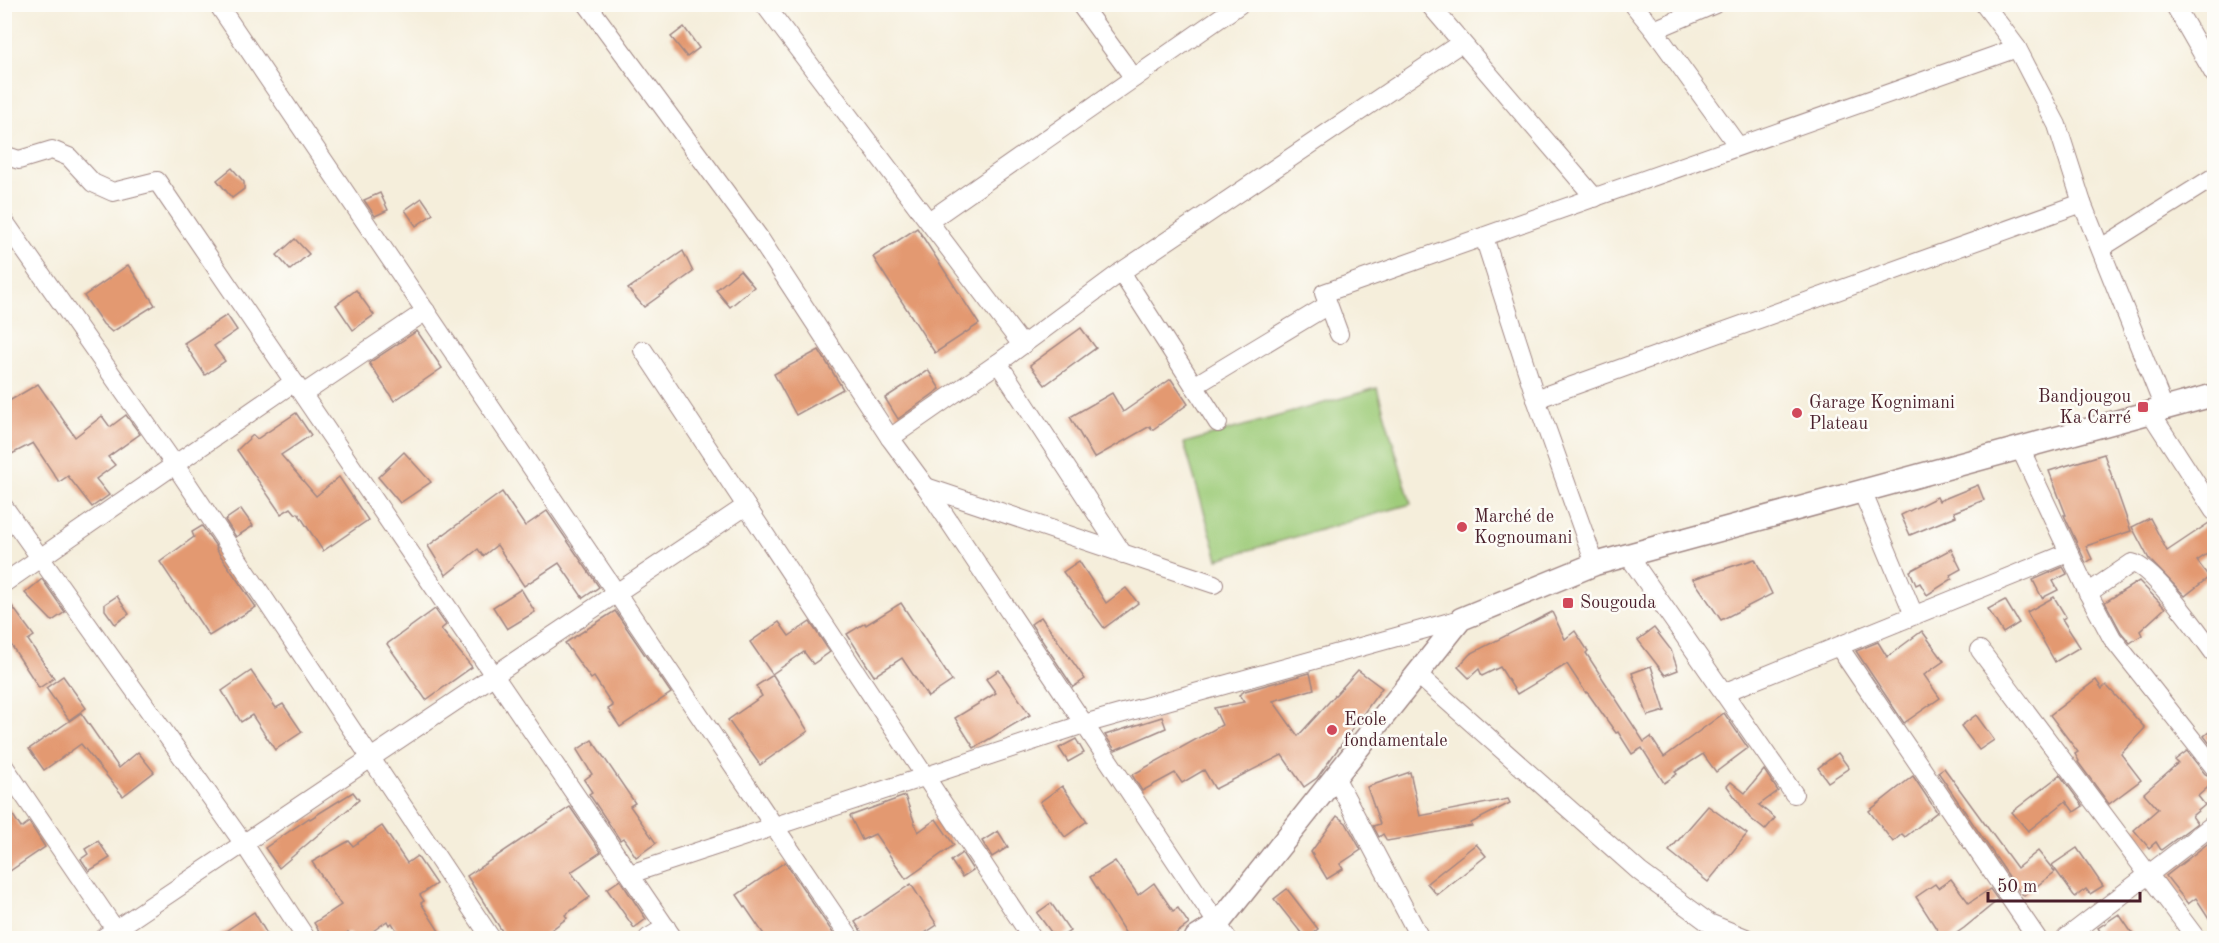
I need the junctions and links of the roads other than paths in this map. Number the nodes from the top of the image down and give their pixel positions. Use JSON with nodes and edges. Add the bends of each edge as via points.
{"nodes":[{"id":1,"x":587,"y":4,"type":"edge"},
{"id":2,"x":764,"y":4,"type":"edge"},
{"id":3,"x":1080,"y":4,"type":"edge"},
{"id":4,"x":1429,"y":4,"type":"edge"},
{"id":5,"x":1633,"y":4,"type":"edge"},
{"id":6,"x":1715,"y":4,"type":"edge"},
{"id":7,"x":1984,"y":4,"type":"edge"},
{"id":8,"x":2174,"y":4,"type":"edge"},
{"id":9,"x":1237,"y":5,"type":"edge"},
{"id":10,"x":219,"y":6,"type":"edge"},
{"id":11,"x":1654,"y":30,"type":"junction"},
{"id":12,"x":1461,"y":42,"type":"junction"},
{"id":13,"x":2017,"y":48,"type":"junction"},
{"id":14,"x":2214,"y":74,"type":"edge"},
{"id":15,"x":1134,"y":78,"type":"junction"},
{"id":16,"x":1738,"y":146,"type":"junction"},
{"id":17,"x":4,"y":155,"type":"edge"},
{"id":18,"x":2214,"y":177,"type":"edge"},
{"id":19,"x":1595,"y":198,"type":"junction"},
{"id":20,"x":2082,"y":204,"type":"junction"},
{"id":21,"x":929,"y":220,"type":"junction"},
{"id":22,"x":4,"y":221,"type":"edge"},
{"id":23,"x":1484,"y":237,"type":"junction"},
{"id":24,"x":2101,"y":248,"type":"junction"},
{"id":25,"x":1121,"y":272,"type":"junction"},
{"id":26,"x":1328,"y":304,"type":"junction"},
{"id":27,"x":426,"y":311,"type":"junction"},
{"id":28,"x":1339,"y":334,"type":"dead end"},
{"id":29,"x":1022,"y":345,"type":"junction"},
{"id":30,"x":643,"y":350,"type":"dead end"},
{"id":31,"x":998,"y":363,"type":"junction"},
{"id":32,"x":1194,"y":387,"type":"junction"},
{"id":33,"x":299,"y":388,"type":"junction"},
{"id":34,"x":2214,"y":395,"type":"edge"},
{"id":35,"x":1536,"y":399,"type":"junction"},
{"id":36,"x":2157,"y":410,"type":"junction"},
{"id":37,"x":1218,"y":423,"type":"dead end"},
{"id":38,"x":890,"y":438,"type":"junction"},
{"id":39,"x":2020,"y":448,"type":"junction"},
{"id":40,"x":175,"y":465,"type":"junction"},
{"id":41,"x":926,"y":487,"type":"junction"},
{"id":42,"x":1862,"y":491,"type":"junction"},
{"id":43,"x":746,"y":506,"type":"junction"},
{"id":44,"x":4,"y":507,"type":"edge"},
{"id":45,"x":2214,"y":511,"type":"edge"},
{"id":46,"x":2068,"y":553,"type":"junction"},
{"id":47,"x":1123,"y":554,"type":"junction"},
{"id":48,"x":1628,"y":555,"type":"junction"},
{"id":49,"x":41,"y":558,"type":"junction"},
{"id":50,"x":1595,"y":564,"type":"junction"},
{"id":51,"x":4,"y":583,"type":"edge"},
{"id":52,"x":1214,"y":584,"type":"dead end"},
{"id":53,"x":616,"y":593,"type":"junction"},
{"id":54,"x":2088,"y":593,"type":"junction"},
{"id":55,"x":1914,"y":615,"type":"junction"},
{"id":56,"x":1461,"y":619,"type":"junction"},
{"id":57,"x":1839,"y":646,"type":"junction"},
{"id":58,"x":1980,"y":650,"type":"dead end"},
{"id":59,"x":2214,"y":653,"type":"edge"},
{"id":60,"x":1417,"y":674,"type":"junction"},
{"id":61,"x":494,"y":675,"type":"junction"},
{"id":62,"x":1724,"y":693,"type":"junction"},
{"id":63,"x":1084,"y":724,"type":"junction"},
{"id":64,"x":371,"y":758,"type":"junction"},
{"id":65,"x":4,"y":766,"type":"edge"},
{"id":66,"x":2214,"y":766,"type":"edge"},
{"id":67,"x":926,"y":777,"type":"junction"},
{"id":68,"x":1335,"y":777,"type":"junction"},
{"id":69,"x":1794,"y":794,"type":"dead end"},
{"id":70,"x":2214,"y":824,"type":"edge"},
{"id":71,"x":775,"y":827,"type":"junction"},
{"id":72,"x":244,"y":844,"type":"junction"},
{"id":73,"x":630,"y":874,"type":"junction"},
{"id":74,"x":2147,"y":875,"type":"junction"},
{"id":75,"x":1223,"y":931,"type":"edge"},
{"id":76,"x":669,"y":933,"type":"edge"},
{"id":77,"x":113,"y":936,"type":"edge"},
{"id":78,"x":306,"y":939,"type":"edge"},
{"id":79,"x":491,"y":939,"type":"edge"},
{"id":80,"x":648,"y":939,"type":"edge"},
{"id":81,"x":850,"y":939,"type":"edge"},
{"id":82,"x":1032,"y":939,"type":"edge"},
{"id":83,"x":1196,"y":939,"type":"edge"},
{"id":84,"x":1420,"y":939,"type":"edge"},
{"id":85,"x":1746,"y":939,"type":"edge"},
{"id":86,"x":2037,"y":939,"type":"edge"},
{"id":87,"x":2066,"y":939,"type":"edge"},
{"id":88,"x":2196,"y":939,"type":"edge"}],
"edges":[{"from":1,"to":38,"type":"street","via":[[758,236]]},
{"from":2,"to":21,"type":"street"},
{"from":3,"to":15,"type":"street"},
{"from":4,"to":12,"type":"street"},
{"from":5,"to":11,"type":"street"},
{"from":6,"to":11,"type":"street"},
{"from":7,"to":13,"type":"street"},
{"from":8,"to":14,"type":"street"},
{"from":9,"to":15,"type":"street"},
{"from":10,"to":27,"type":"street"},
{"from":11,"to":16,"type":"street"},
{"from":12,"to":19,"type":"street"},
{"from":12,"to":25,"type":"street"},
{"from":13,"to":16,"type":"street"},
{"from":13,"to":20,"type":"street","via":[[2056,125]]},
{"from":15,"to":21,"type":"street"},
{"from":16,"to":19,"type":"street"},
{"from":17,"to":33,"type":"street","via":[[19,160],[52,150],[69,157],[93,183],[113,192],[157,180]]},
{"from":18,"to":24,"type":"street"},
{"from":19,"to":23,"type":"street"},
{"from":20,"to":24,"type":"street"},
{"from":20,"to":35,"type":"street"},
{"from":21,"to":29,"type":"street"},
{"from":22,"to":40,"type":"street"},
{"from":23,"to":26,"type":"street","via":[[1324,293]]},
{"from":23,"to":35,"type":"street"},
{"from":24,"to":36,"type":"street"},
{"from":25,"to":29,"type":"street"},
{"from":25,"to":32,"type":"street"},
{"from":26,"to":28,"type":"street"},
{"from":26,"to":32,"type":"street"},
{"from":27,"to":33,"type":"street"},
{"from":27,"to":53,"type":"street"},
{"from":29,"to":31,"type":"street"},
{"from":30,"to":43,"type":"street"},
{"from":31,"to":38,"type":"street"},
{"from":31,"to":47,"type":"street"},
{"from":32,"to":37,"type":"street"},
{"from":33,"to":40,"type":"street"},
{"from":33,"to":61,"type":"street"},
{"from":34,"to":36,"type":"street"},
{"from":35,"to":50,"type":"street"},
{"from":36,"to":39,"type":"street"},
{"from":36,"to":45,"type":"street"},
{"from":38,"to":41,"type":"street"},
{"from":39,"to":42,"type":"street"},
{"from":39,"to":46,"type":"street"},
{"from":40,"to":49,"type":"street"},
{"from":40,"to":64,"type":"street"},
{"from":41,"to":47,"type":"street"},
{"from":41,"to":63,"type":"street"},
{"from":42,"to":48,"type":"street"},
{"from":42,"to":55,"type":"street"},
{"from":43,"to":53,"type":"street"},
{"from":43,"to":67,"type":"street"},
{"from":44,"to":49,"type":"street"},
{"from":46,"to":54,"type":"street"},
{"from":46,"to":55,"type":"street"},
{"from":47,"to":52,"type":"street"},
{"from":48,"to":50,"type":"street"},
{"from":48,"to":62,"type":"street"},
{"from":49,"to":51,"type":"street"},
{"from":49,"to":72,"type":"street"},
{"from":50,"to":56,"type":"street"},
{"from":53,"to":61,"type":"street"},
{"from":53,"to":71,"type":"street"},
{"from":54,"to":59,"type":"street","via":[[2132,563],[2139,565]]},
{"from":54,"to":66,"type":"street","via":[[2112,638]]},
{"from":55,"to":57,"type":"street"},
{"from":56,"to":60,"type":"street"},
{"from":56,"to":63,"type":"street"},
{"from":57,"to":62,"type":"street"},
{"from":57,"to":86,"type":"street"},
{"from":58,"to":74,"type":"street"},
{"from":60,"to":68,"type":"street"},
{"from":60,"to":85,"type":"street","via":[[1640,872],[1709,923]]},
{"from":61,"to":64,"type":"street"},
{"from":61,"to":73,"type":"street"},
{"from":62,"to":69,"type":"street"},
{"from":63,"to":67,"type":"street"},
{"from":63,"to":75,"type":"street"},
{"from":64,"to":72,"type":"street"},
{"from":64,"to":79,"type":"street"},
{"from":65,"to":77,"type":"street"},
{"from":67,"to":71,"type":"street"},
{"from":67,"to":82,"type":"street"},
{"from":68,"to":75,"type":"street"},
{"from":68,"to":84,"type":"street"},
{"from":70,"to":74,"type":"street"},
{"from":71,"to":73,"type":"street"},
{"from":71,"to":81,"type":"street"},
{"from":72,"to":77,"type":"street"},
{"from":72,"to":78,"type":"street"},
{"from":73,"to":76,"type":"street"},
{"from":74,"to":87,"type":"street"},
{"from":74,"to":88,"type":"street"},
{"from":75,"to":83,"type":"street"},
{"from":76,"to":80,"type":"street"}]}
